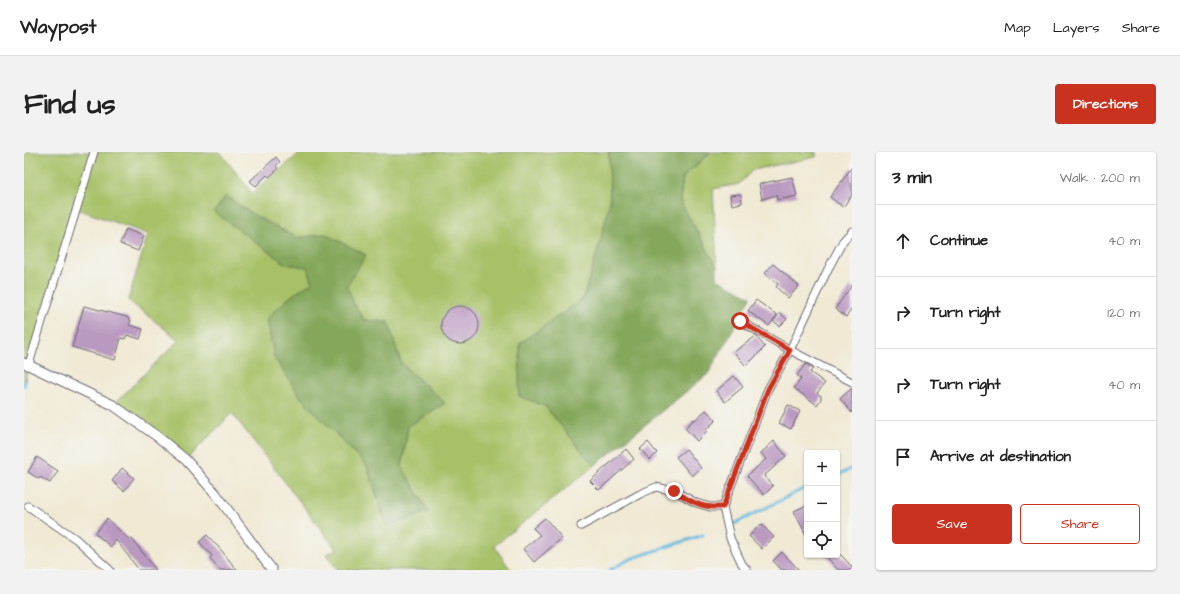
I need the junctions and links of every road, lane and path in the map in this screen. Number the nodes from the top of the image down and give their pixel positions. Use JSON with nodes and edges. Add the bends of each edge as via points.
{"nodes":[{"id":1,"x":94,"y":152,"type":"edge"},
{"id":2,"x":852,"y":231,"type":"edge"},
{"id":3,"x":740,"y":321,"type":"dead end"},
{"id":4,"x":790,"y":350,"type":"junction"},
{"id":5,"x":27,"y":364,"type":"edge"},
{"id":6,"x":852,"y":382,"type":"edge"},
{"id":7,"x":28,"y":506,"type":"dead end"},
{"id":8,"x":723,"y":507,"type":"junction"},
{"id":9,"x":581,"y":526,"type":"dead end"},
{"id":10,"x":110,"y":570,"type":"edge"},
{"id":11,"x":272,"y":570,"type":"edge"},
{"id":12,"x":746,"y":570,"type":"edge"}],
"edges":[{"from":1,"to":5,"type":"street"},
{"from":2,"to":4,"type":"street","via":[[843,241],[828,269]]},
{"from":3,"to":4,"type":"street"},
{"from":4,"to":6,"type":"street"},
{"from":4,"to":8,"type":"street","via":[[768,389]]},
{"from":5,"to":11,"type":"street","via":[[113,405],[186,460],[216,494]]},
{"from":7,"to":10,"type":"street","via":[[76,539]]},
{"from":8,"to":9,"type":"street","via":[[696,504],[674,491],[656,487]]},
{"from":8,"to":12,"type":"street","via":[[730,538]]}]}
